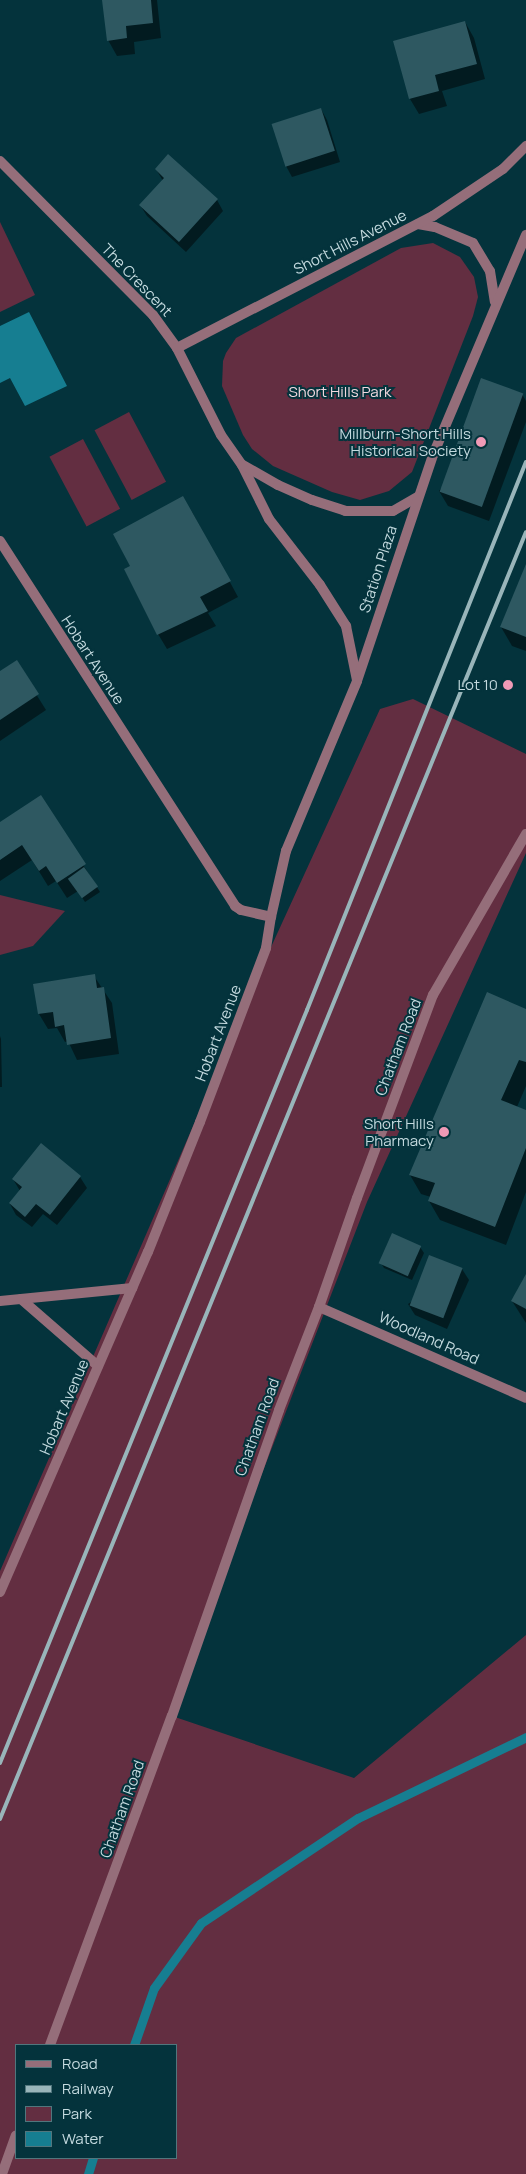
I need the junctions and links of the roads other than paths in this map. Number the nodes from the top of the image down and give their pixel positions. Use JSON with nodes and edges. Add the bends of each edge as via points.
{"nodes":[{"id":1,"x":526,"y":146,"type":"edge"},
{"id":2,"x":0,"y":161,"type":"edge"},
{"id":3,"x":418,"y":224,"type":"junction"},
{"id":4,"x":526,"y":235,"type":"edge"},
{"id":5,"x":496,"y":303,"type":"junction"},
{"id":6,"x":177,"y":348,"type":"junction"},
{"id":7,"x":242,"y":465,"type":"junction"},
{"id":8,"x":418,"y":497,"type":"junction"},
{"id":9,"x":0,"y":540,"type":"edge"},
{"id":10,"x":357,"y":681,"type":"junction"},
{"id":11,"x":526,"y":834,"type":"edge"},
{"id":12,"x":271,"y":917,"type":"junction"},
{"id":13,"x":132,"y":1288,"type":"junction"},
{"id":14,"x":21,"y":1299,"type":"junction"},
{"id":15,"x":0,"y":1301,"type":"edge"},
{"id":16,"x":319,"y":1307,"type":"junction"},
{"id":17,"x":98,"y":1366,"type":"junction"},
{"id":18,"x":526,"y":1398,"type":"edge"},
{"id":19,"x":0,"y":1592,"type":"edge"},
{"id":20,"x":50,"y":2044,"type":"edge"},
{"id":21,"x":15,"y":2138,"type":"edge"},
{"id":22,"x":2,"y":2174,"type":"edge"}],
"edges":[{"from":1,"to":3,"type":"street","name":"Short Hills Avenue","via":[[503,169]]},
{"from":2,"to":6,"type":"street","name":"The Crescent","via":[[153,315]]},
{"from":3,"to":5,"type":"street","via":[[436,227],[473,243],[490,271]]},
{"from":3,"to":6,"type":"street","name":"Short Hills Avenue"},
{"from":4,"to":5,"type":"street","name":"Station Plaza"},
{"from":5,"to":8,"type":"street","name":"Station Plaza"},
{"from":6,"to":7,"type":"street","name":"The Crescent","via":[[221,435]]},
{"from":7,"to":8,"type":"street","name":"The Crescent","via":[[278,485],[345,511],[393,511]]},
{"from":7,"to":10,"type":"street","name":"The Crescent","via":[[269,519],[320,585],[346,626]]},
{"from":8,"to":10,"type":"street","name":"Station Plaza"},
{"from":9,"to":12,"type":"street","name":"Hobart Avenue","via":[[235,906]]},
{"from":10,"to":12,"type":"street","name":"Station Plaza","via":[[286,852]]},
{"from":11,"to":16,"type":"street","name":"Chatham Road","via":[[433,995]]},
{"from":12,"to":13,"type":"street","name":"Hobart Avenue","via":[[266,948]]},
{"from":13,"to":14,"type":"street"},
{"from":13,"to":17,"type":"street","name":"Hobart Avenue"},
{"from":14,"to":15,"type":"street"},
{"from":14,"to":17,"type":"street"},
{"from":16,"to":18,"type":"street","name":"Woodland Road"},
{"from":16,"to":20,"type":"street","name":"Chatham Road"},
{"from":17,"to":19,"type":"street","name":"Hobart Avenue"},
{"from":21,"to":22,"type":"street"}]}
